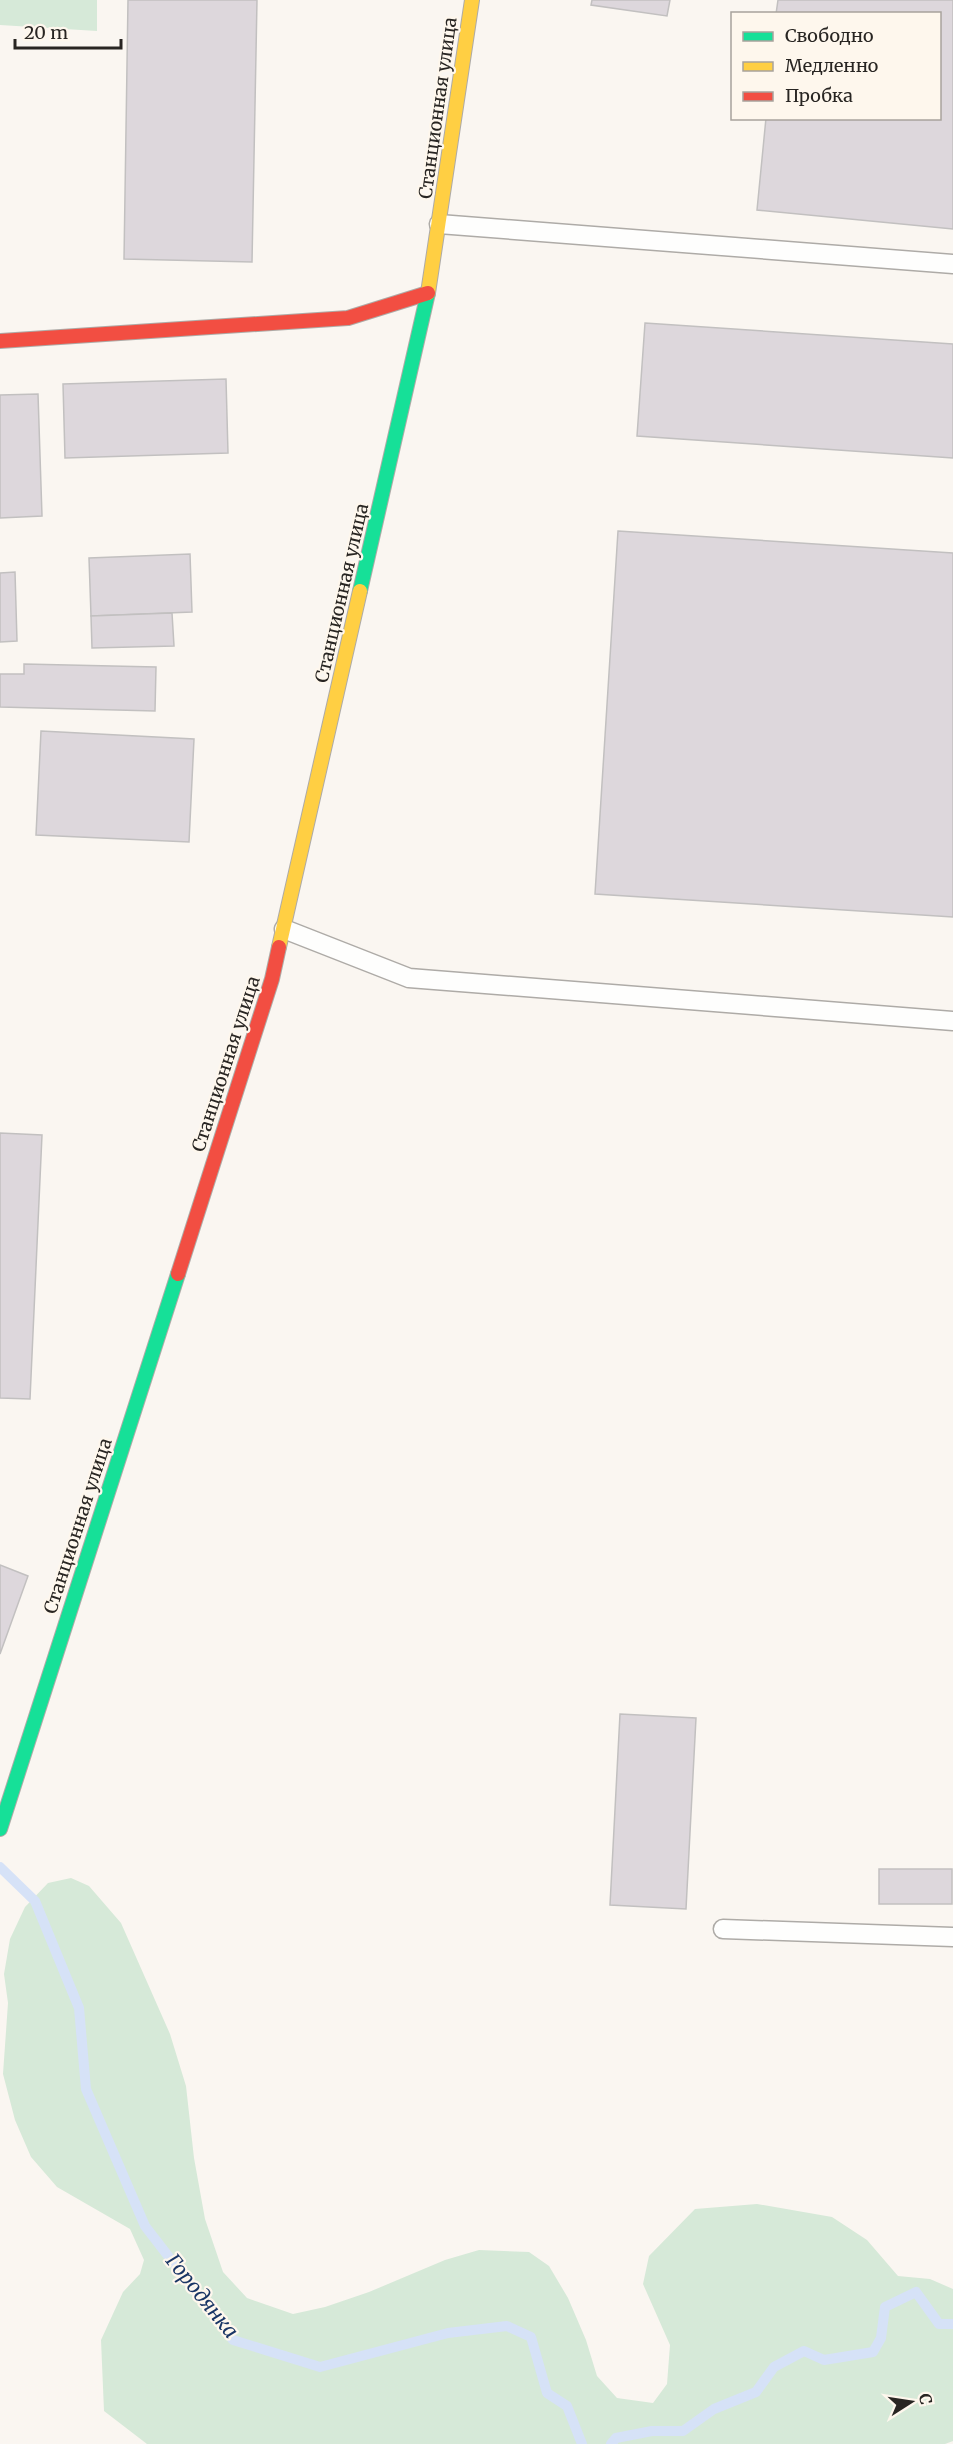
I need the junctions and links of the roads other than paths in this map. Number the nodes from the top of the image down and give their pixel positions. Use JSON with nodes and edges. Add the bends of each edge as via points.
{"nodes":[{"id":1,"x":472,"y":0,"type":"edge"},
{"id":2,"x":439,"y":224,"type":"junction"},
{"id":3,"x":953,"y":264,"type":"edge"},
{"id":4,"x":428,"y":293,"type":"junction"},
{"id":5,"x":0,"y":341,"type":"edge"},
{"id":6,"x":284,"y":929,"type":"junction"},
{"id":7,"x":953,"y":1021,"type":"edge"},
{"id":8,"x":0,"y":1829,"type":"edge"},
{"id":9,"x":723,"y":1929,"type":"dead end"},
{"id":10,"x":953,"y":1937,"type":"edge"}],
"edges":[{"from":1,"to":2,"type":"street","name":"Станционная улица"},
{"from":2,"to":3,"type":"lane"},
{"from":2,"to":4,"type":"street","name":"Станционная улица"},
{"from":4,"to":5,"type":"street","via":[[348,318]]},
{"from":4,"to":6,"type":"street","name":"Станционная улица"},
{"from":6,"to":7,"type":"lane","via":[[409,978]]},
{"from":6,"to":8,"type":"street","name":"Станционная улица","via":[[272,978]]},
{"from":9,"to":10,"type":"lane"}]}
